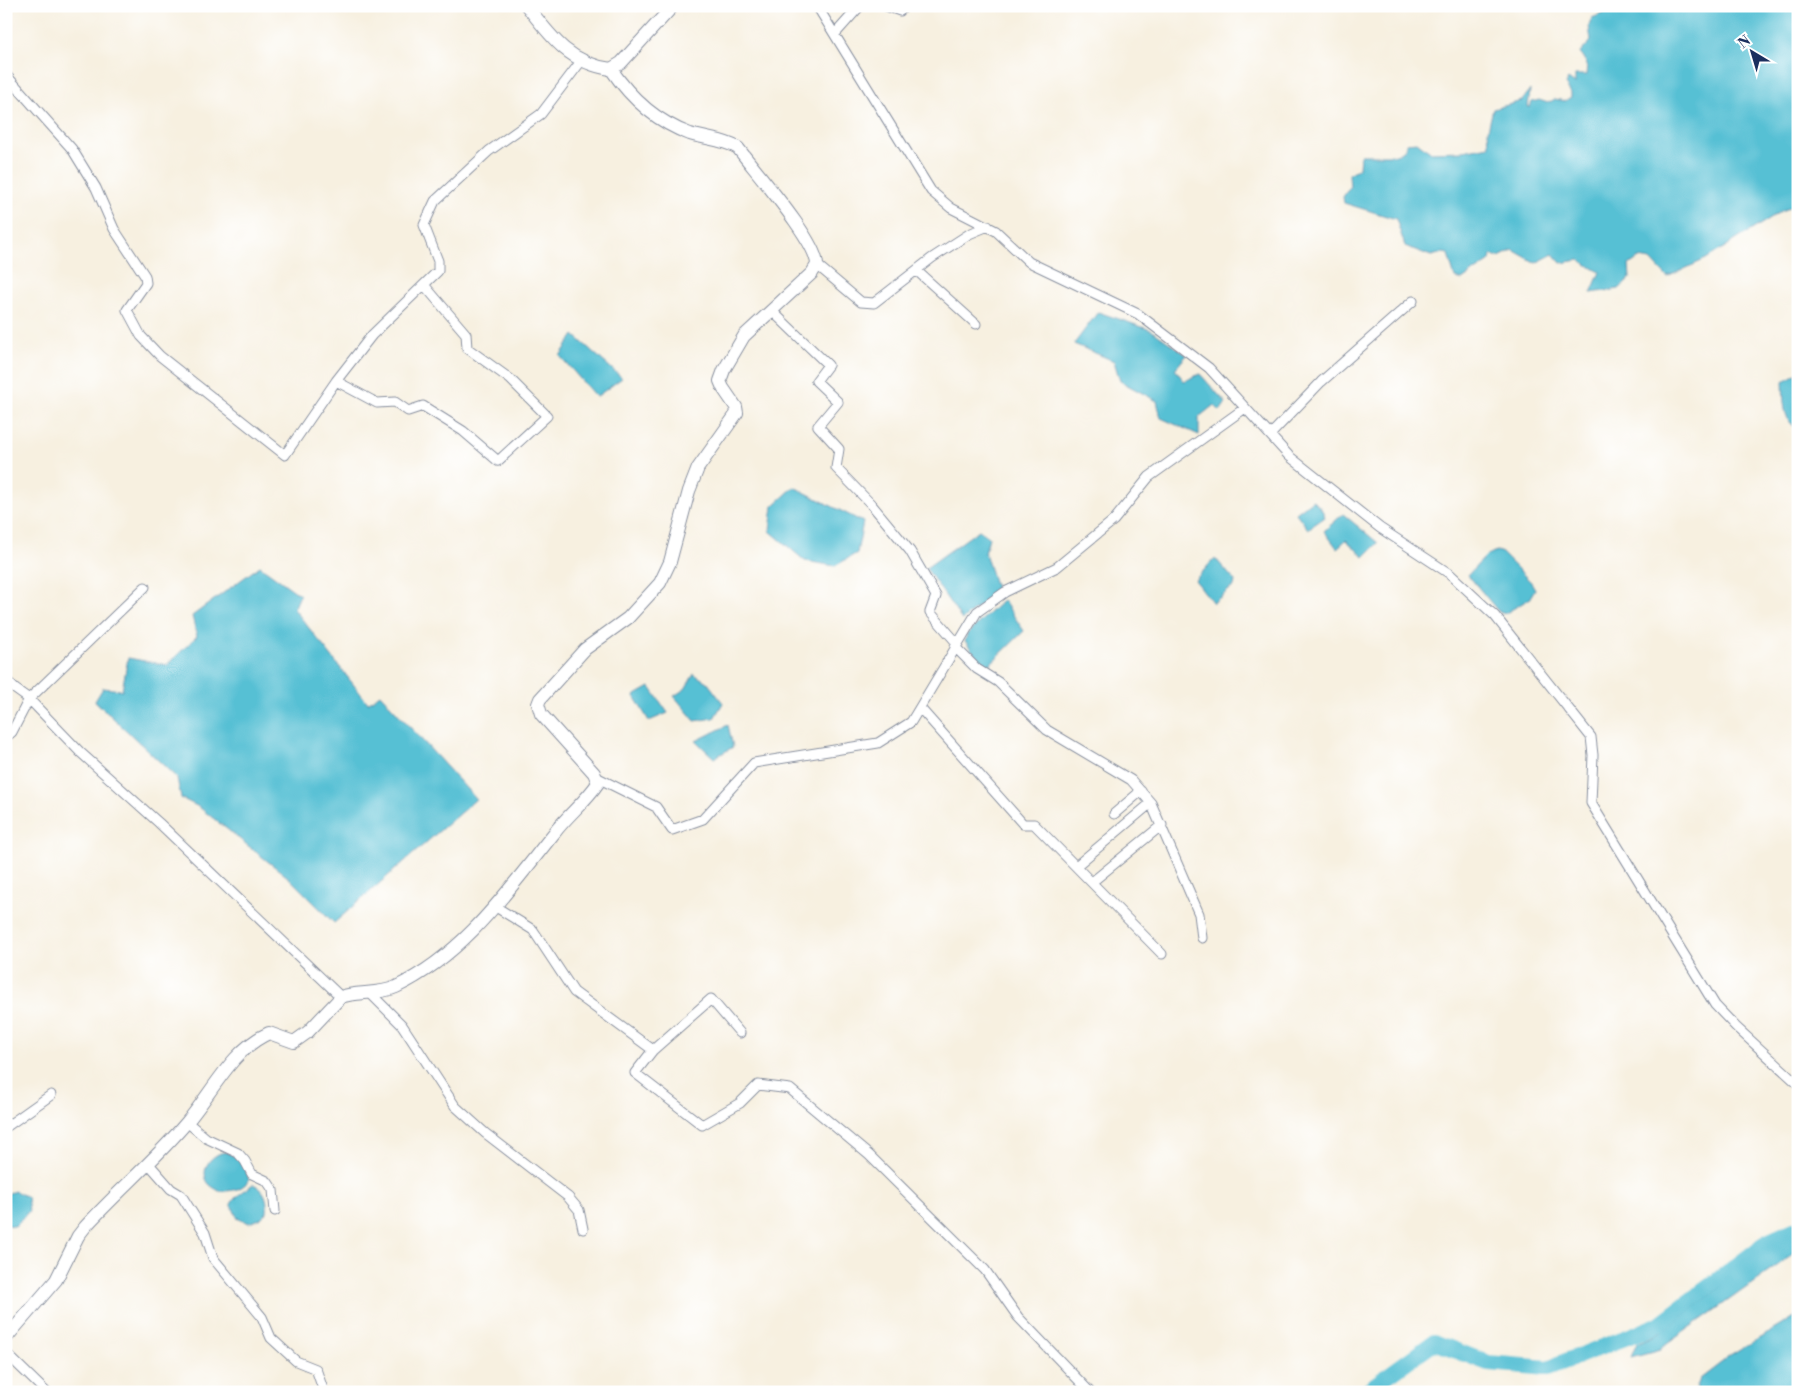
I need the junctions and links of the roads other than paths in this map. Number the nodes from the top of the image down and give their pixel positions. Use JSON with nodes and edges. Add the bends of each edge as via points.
{"nodes":[{"id":1,"x":527,"y":6,"type":"edge"},
{"id":2,"x":674,"y":6,"type":"edge"},
{"id":3,"x":817,"y":6,"type":"edge"},
{"id":4,"x":860,"y":6,"type":"edge"},
{"id":5,"x":886,"y":6,"type":"edge"},
{"id":6,"x":905,"y":6,"type":"edge"},
{"id":7,"x":835,"y":34,"type":"junction"},
{"id":8,"x":582,"y":60,"type":"junction"},
{"id":9,"x":610,"y":68,"type":"junction"},
{"id":10,"x":6,"y":75,"type":"edge"},
{"id":11,"x":988,"y":226,"type":"junction"},
{"id":12,"x":817,"y":265,"type":"junction"},
{"id":13,"x":916,"y":271,"type":"junction"},
{"id":14,"x":425,"y":286,"type":"junction"},
{"id":15,"x":1412,"y":301,"type":"dead end"},
{"id":16,"x":771,"y":310,"type":"junction"},
{"id":17,"x":976,"y":324,"type":"dead end"},
{"id":18,"x":336,"y":381,"type":"junction"},
{"id":19,"x":1245,"y":408,"type":"junction"},
{"id":20,"x":1271,"y":434,"type":"junction"},
{"id":21,"x":145,"y":587,"type":"dead end"},
{"id":22,"x":956,"y":645,"type":"junction"},
{"id":23,"x":6,"y":680,"type":"edge"},
{"id":24,"x":29,"y":699,"type":"junction"},
{"id":25,"x":920,"y":708,"type":"junction"},
{"id":26,"x":6,"y":737,"type":"edge"},
{"id":27,"x":598,"y":778,"type":"junction"},
{"id":28,"x":1141,"y":791,"type":"junction"},
{"id":29,"x":1151,"y":803,"type":"junction"},
{"id":30,"x":1114,"y":814,"type":"dead end"},
{"id":31,"x":1162,"y":825,"type":"junction"},
{"id":32,"x":1076,"y":866,"type":"junction"},
{"id":33,"x":1092,"y":882,"type":"junction"},
{"id":34,"x":496,"y":906,"type":"junction"},
{"id":35,"x":1202,"y":938,"type":"dead end"},
{"id":36,"x":1162,"y":954,"type":"dead end"},
{"id":37,"x":371,"y":994,"type":"junction"},
{"id":38,"x":341,"y":997,"type":"junction"},
{"id":39,"x":740,"y":1033,"type":"dead end"},
{"id":40,"x":653,"y":1050,"type":"junction"},
{"id":41,"x":1798,"y":1084,"type":"edge"},
{"id":42,"x":51,"y":1095,"type":"dead end"},
{"id":43,"x":187,"y":1122,"type":"junction"},
{"id":44,"x":6,"y":1127,"type":"edge"},
{"id":45,"x":149,"y":1164,"type":"junction"},
{"id":46,"x":275,"y":1211,"type":"dead end"},
{"id":47,"x":583,"y":1229,"type":"dead end"},
{"id":48,"x":6,"y":1338,"type":"edge"},
{"id":49,"x":6,"y":1353,"type":"edge"},
{"id":50,"x":46,"y":1392,"type":"edge"},
{"id":51,"x":324,"y":1392,"type":"edge"},
{"id":52,"x":1090,"y":1392,"type":"edge"}],
"edges":[{"from":1,"to":8,"type":"street","via":[[564,50]]},
{"from":2,"to":9,"type":"street","via":[[621,63]]},
{"from":3,"to":7,"type":"street"},
{"from":4,"to":7,"type":"street"},
{"from":5,"to":6,"type":"street","via":[[897,11]]},
{"from":7,"to":11,"type":"street","via":[[931,191],[951,208]]},
{"from":8,"to":9,"type":"street"},
{"from":8,"to":14,"type":"street","via":[[541,114],[489,151],[435,201],[424,225],[438,261],[438,271]]},
{"from":9,"to":12,"type":"street","via":[[635,99],[654,114],[690,133],[738,148],[784,205],[815,252]]},
{"from":10,"to":18,"type":"street","via":[[72,148],[96,188],[114,229],[145,276],[146,284],[127,310],[141,336],[160,356],[285,455]]},
{"from":11,"to":13,"type":"street","via":[[968,234]]},
{"from":11,"to":19,"type":"street","via":[[1029,262],[1138,314],[1209,368]]},
{"from":12,"to":13,"type":"street","via":[[861,302],[868,304],[874,303]]},
{"from":12,"to":16,"type":"street"},
{"from":13,"to":17,"type":"street"},
{"from":14,"to":18,"type":"street","via":[[372,335]]},
{"from":14,"to":18,"type":"street","via":[[466,334],[467,348],[510,379],[547,416],[498,461],[462,431],[423,406],[408,411],[395,402],[377,403]]},
{"from":15,"to":20,"type":"street","via":[[1321,382]]},
{"from":16,"to":22,"type":"street","via":[[828,365],[816,381],[838,402],[818,426],[839,449],[836,468],[910,551],[936,596],[930,612]]},
{"from":16,"to":27,"type":"street","via":[[744,336],[724,370],[720,381],[722,388],[737,413],[698,468],[666,574],[628,618],[585,649],[538,704],[540,714]]},
{"from":19,"to":20,"type":"street"},
{"from":19,"to":22,"type":"street","via":[[1149,477],[1114,520],[1057,567],[1005,592],[977,612]]},
{"from":20,"to":41,"type":"street","via":[[1289,456],[1380,528],[1450,574],[1495,616],[1591,737],[1591,803],[1715,1005]]},
{"from":21,"to":24,"type":"street"},
{"from":22,"to":25,"type":"street"},
{"from":22,"to":28,"type":"street","via":[[977,669],[998,682],[1048,730],[1131,780]]},
{"from":23,"to":24,"type":"street"},
{"from":24,"to":26,"type":"street","via":[[12,732]]},
{"from":24,"to":38,"type":"street","via":[[80,752]]},
{"from":25,"to":27,"type":"street","via":[[911,722],[878,743],[754,763],[703,819],[672,830],[656,807]]},
{"from":25,"to":32,"type":"street","via":[[1023,824],[1034,824]]},
{"from":27,"to":34,"type":"street","via":[[595,787]]},
{"from":28,"to":29,"type":"street"},
{"from":28,"to":30,"type":"street"},
{"from":29,"to":31,"type":"street"},
{"from":29,"to":32,"type":"street"},
{"from":31,"to":33,"type":"street"},
{"from":31,"to":35,"type":"street","via":[[1199,914]]},
{"from":32,"to":33,"type":"street"},
{"from":33,"to":36,"type":"street"},
{"from":34,"to":37,"type":"street","via":[[452,951],[396,987]]},
{"from":34,"to":40,"type":"street","via":[[533,930],[574,992]]},
{"from":37,"to":38,"type":"street"},
{"from":37,"to":47,"type":"street","via":[[402,1025],[455,1106],[568,1197],[579,1210]]},
{"from":38,"to":43,"type":"street","via":[[294,1042],[269,1033],[243,1050]]},
{"from":39,"to":40,"type":"street","via":[[711,999]]},
{"from":40,"to":52,"type":"street","via":[[635,1073],[702,1125],[740,1102],[758,1085],[790,1089],[869,1155],[985,1270],[1018,1317]]},
{"from":42,"to":44,"type":"street"},
{"from":43,"to":45,"type":"street"},
{"from":43,"to":46,"type":"street","via":[[206,1138],[246,1160],[252,1174],[266,1181],[272,1190]]},
{"from":45,"to":48,"type":"street","via":[[81,1231],[56,1280]]},
{"from":45,"to":51,"type":"street","via":[[171,1189],[181,1194],[205,1233],[213,1258],[262,1317],[271,1338],[296,1361],[316,1369]]},
{"from":49,"to":50,"type":"street"}]}
